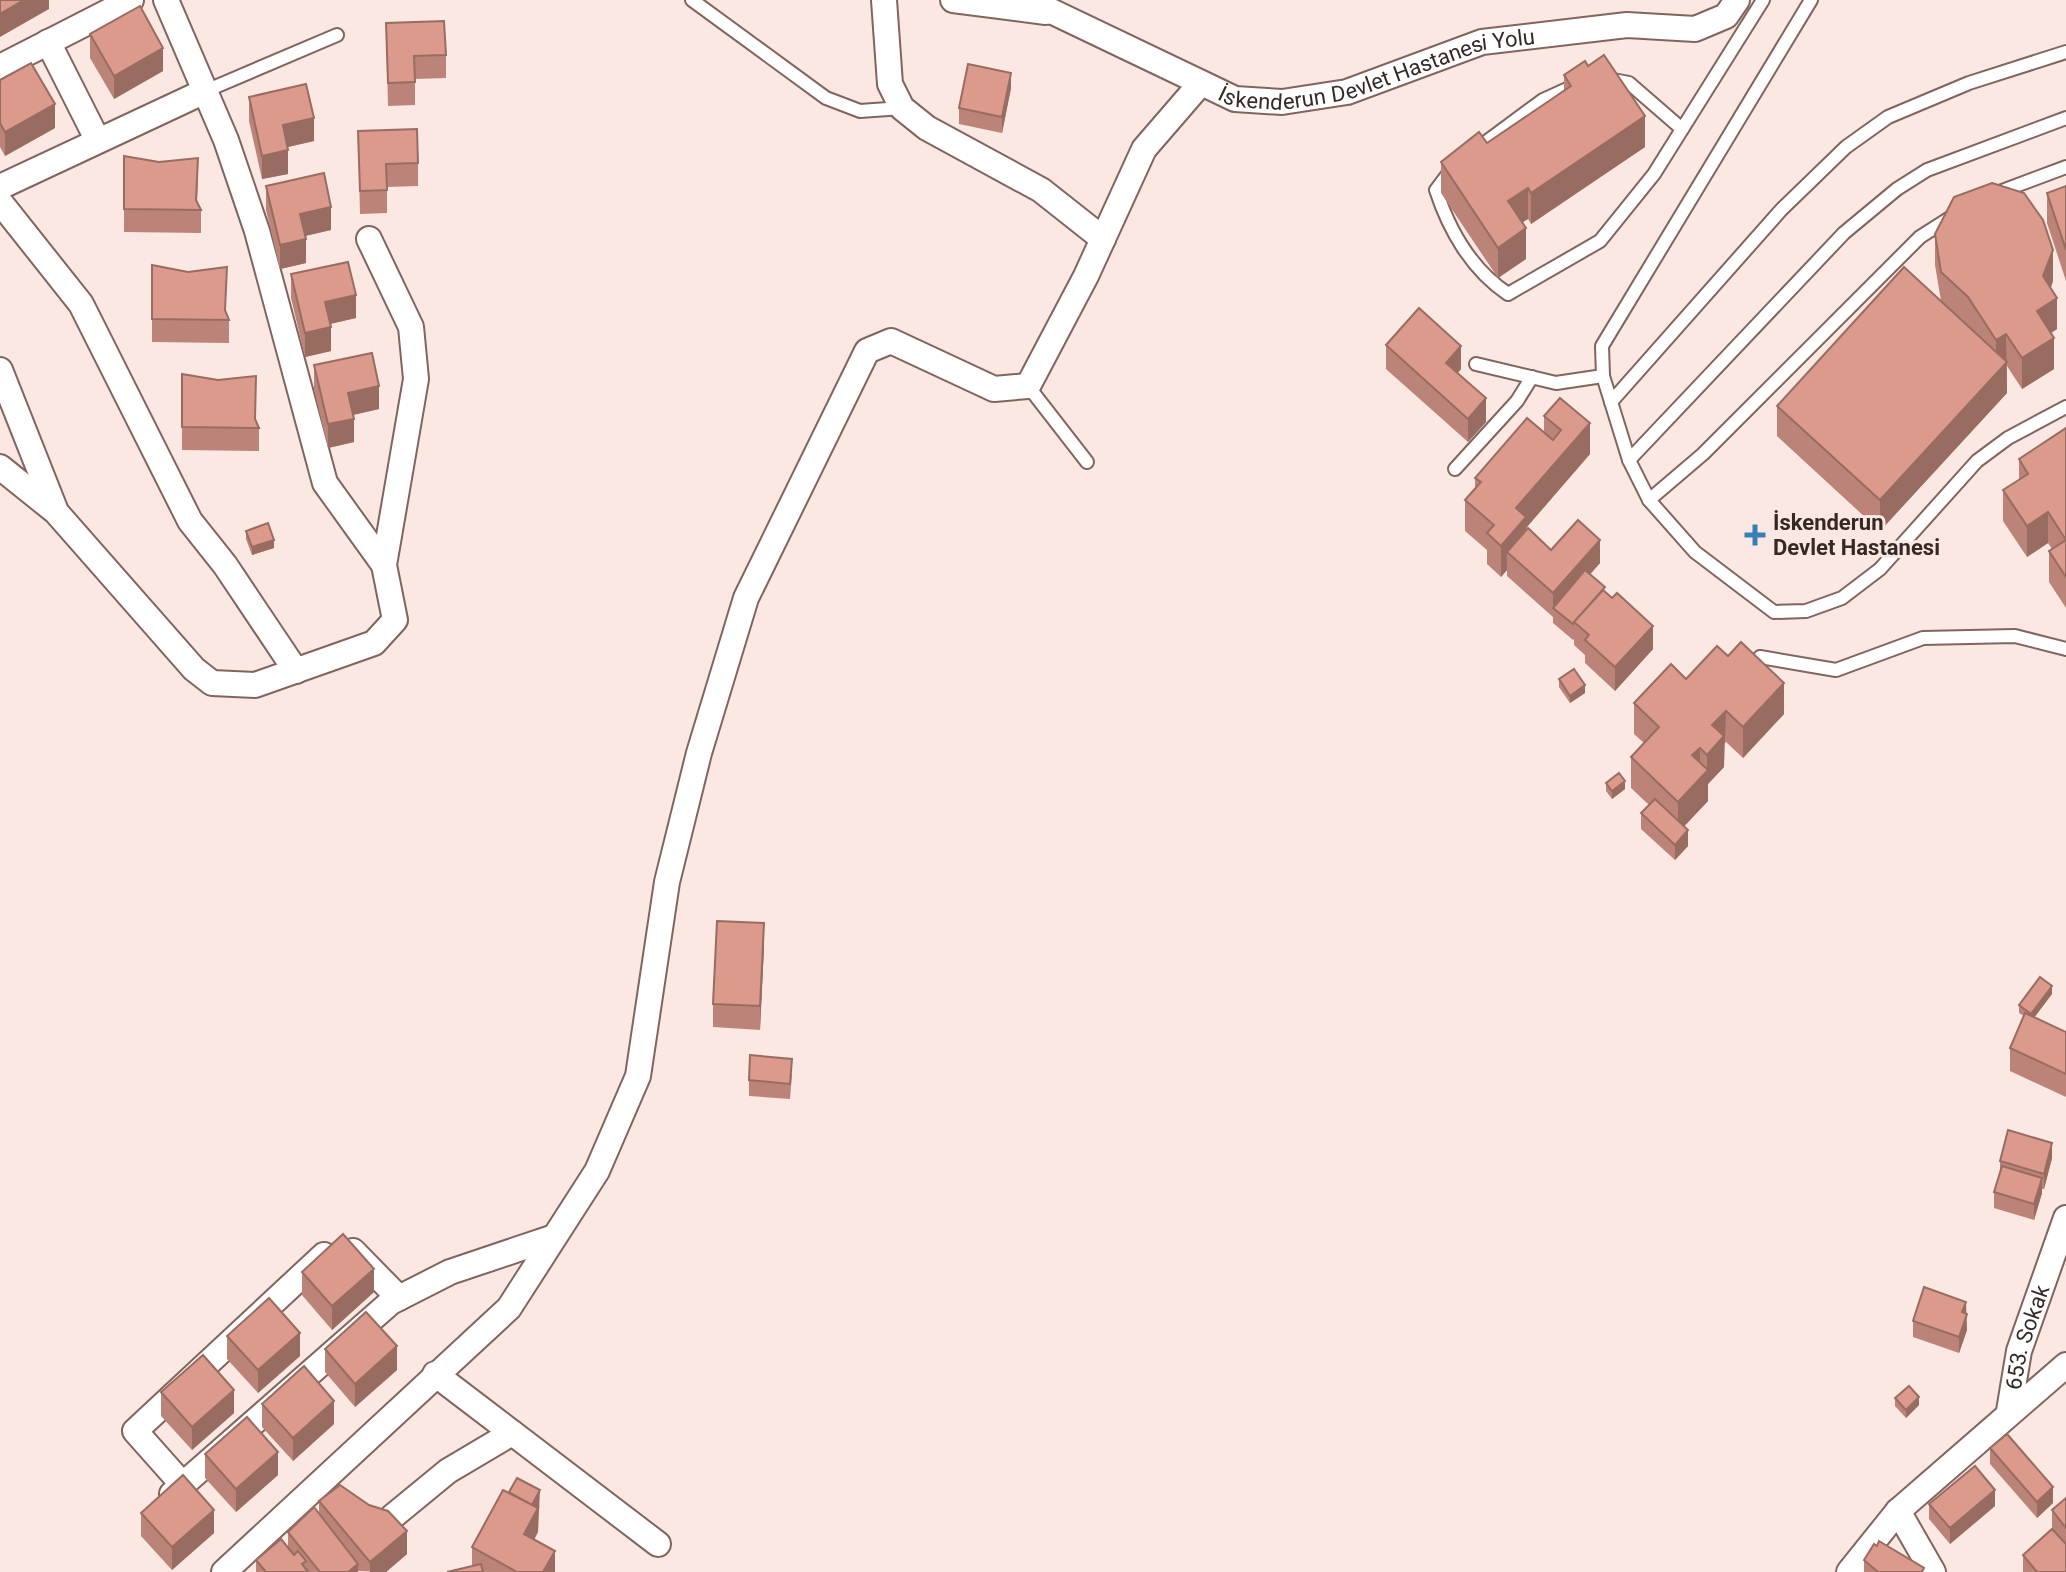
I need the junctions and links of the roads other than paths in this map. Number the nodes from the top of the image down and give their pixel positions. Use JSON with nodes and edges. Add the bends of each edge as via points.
{"nodes":[{"id":1,"x":131,"y":0,"type":"edge"},
{"id":2,"x":166,"y":0,"type":"edge"},
{"id":3,"x":692,"y":0,"type":"edge"},
{"id":4,"x":884,"y":0,"type":"edge"},
{"id":5,"x":953,"y":0,"type":"edge"},
{"id":6,"x":1028,"y":0,"type":"edge"},
{"id":7,"x":1737,"y":0,"type":"edge"},
{"id":8,"x":1763,"y":0,"type":"edge"},
{"id":9,"x":1811,"y":0,"type":"edge"},
{"id":10,"x":1055,"y":13,"type":"junction"},
{"id":11,"x":337,"y":35,"type":"dead end"},
{"id":12,"x":48,"y":42,"type":"junction"},
{"id":13,"x":2066,"y":52,"type":"edge"},
{"id":14,"x":0,"y":67,"type":"edge"},
{"id":15,"x":1201,"y":83,"type":"junction"},
{"id":16,"x":203,"y":92,"type":"junction"},
{"id":17,"x":902,"y":108,"type":"junction"},
{"id":18,"x":2066,"y":118,"type":"edge"},
{"id":19,"x":1682,"y":129,"type":"junction"},
{"id":20,"x":97,"y":139,"type":"junction"},
{"id":21,"x":2066,"y":167,"type":"edge"},
{"id":22,"x":0,"y":187,"type":"edge"},
{"id":23,"x":1984,"y":200,"type":"edge"},
{"id":24,"x":0,"y":202,"type":"edge"},
{"id":25,"x":1971,"y":207,"type":"edge"},
{"id":26,"x":369,"y":239,"type":"dead end"},
{"id":27,"x":1103,"y":239,"type":"junction"},
{"id":28,"x":1476,"y":364,"type":"dead end"},
{"id":29,"x":0,"y":370,"type":"edge"},
{"id":30,"x":1603,"y":376,"type":"junction"},
{"id":31,"x":1532,"y":377,"type":"junction"},
{"id":32,"x":1028,"y":386,"type":"junction"},
{"id":33,"x":1611,"y":402,"type":"junction"},
{"id":34,"x":2066,"y":407,"type":"edge"},
{"id":35,"x":1629,"y":460,"type":"junction"},
{"id":36,"x":1087,"y":462,"type":"dead end"},
{"id":37,"x":0,"y":467,"type":"edge"},
{"id":38,"x":1455,"y":469,"type":"dead end"},
{"id":39,"x":1649,"y":500,"type":"junction"},
{"id":40,"x":56,"y":512,"type":"junction"},
{"id":41,"x":384,"y":565,"type":"junction"},
{"id":42,"x":2066,"y":649,"type":"edge"},
{"id":43,"x":1760,"y":657,"type":"edge"},
{"id":44,"x":296,"y":671,"type":"junction"},
{"id":45,"x":2066,"y":1218,"type":"edge"},
{"id":46,"x":551,"y":1238,"type":"junction"},
{"id":47,"x":399,"y":1298,"type":"junction"},
{"id":48,"x":2066,"y":1365,"type":"edge"},
{"id":49,"x":435,"y":1374,"type":"junction"},
{"id":50,"x":2009,"y":1411,"type":"junction"},
{"id":51,"x":512,"y":1433,"type":"junction"},
{"id":52,"x":1898,"y":1511,"type":"junction"},
{"id":53,"x":392,"y":1517,"type":"edge"},
{"id":54,"x":658,"y":1544,"type":"dead end"},
{"id":55,"x":224,"y":1572,"type":"edge"},
{"id":56,"x":1849,"y":1572,"type":"edge"},
{"id":57,"x":1933,"y":1572,"type":"edge"}],
"edges":[{"from":1,"to":12,"type":"street"},
{"from":2,"to":16,"type":"street"},
{"from":3,"to":17,"type":"lane","via":[[826,98],[860,111]]},
{"from":4,"to":17,"type":"street","via":[[890,84]]},
{"from":5,"to":10,"type":"street"},
{"from":6,"to":10,"type":"street","name":"İskenderun Devlet Hastanesi Yolu"},
{"from":7,"to":15,"type":"street","name":"İskenderun Devlet Hastanesi Yolu","via":[[1726,16],[1695,29],[1627,25],[1482,42],[1347,92],[1282,102],[1235,99]]},
{"from":8,"to":19,"type":"lane"},
{"from":9,"to":30,"type":"lane","via":[[1602,346]]},
{"from":10,"to":15,"type":"street","name":"İskenderun Devlet Hastanesi Yolu"},
{"from":11,"to":16,"type":"lane"},
{"from":12,"to":14,"type":"street"},
{"from":12,"to":20,"type":"street"},
{"from":13,"to":33,"type":"lane","via":[[1969,83],[1888,117],[1846,147],[1781,210]]},
{"from":15,"to":27,"type":"street","via":[[1144,149]]},
{"from":16,"to":20,"type":"street"},
{"from":16,"to":41,"type":"street","via":[[226,140],[257,231],[325,483]]},
{"from":17,"to":27,"type":"street","via":[[927,128],[1041,190]]},
{"from":18,"to":35,"type":"lane","via":[[1927,170],[1897,189],[1844,233]]},
{"from":19,"to":19,"type":"lane","via":[[1600,241],[1508,294],[1484,278],[1445,218],[1436,190],[1457,163],[1543,100],[1595,76],[1629,83]]},
{"from":20,"to":22,"type":"street"},
{"from":21,"to":23,"type":"lane"},
{"from":24,"to":44,"type":"street","via":[[81,304],[190,521]]},
{"from":25,"to":39,"type":"lane","via":[[1920,237],[1703,454]]},
{"from":26,"to":41,"type":"street","via":[[411,327],[416,379]]},
{"from":27,"to":32,"type":"street"},
{"from":28,"to":31,"type":"lane"},
{"from":29,"to":40,"type":"street"},
{"from":30,"to":31,"type":"lane","via":[[1556,383]]},
{"from":30,"to":33,"type":"lane"},
{"from":31,"to":38,"type":"lane"},
{"from":32,"to":36,"type":"lane"},
{"from":32,"to":46,"type":"street","via":[[994,389],[891,341],[867,351],[746,598],[667,882],[638,1076],[597,1171]]},
{"from":33,"to":35,"type":"lane"},
{"from":34,"to":39,"type":"lane","via":[[1977,461],[1880,569],[1842,598],[1806,611],[1774,612],[1750,596],[1695,552]]},
{"from":35,"to":39,"type":"lane"},
{"from":37,"to":40,"type":"street"},
{"from":40,"to":44,"type":"street","via":[[212,683],[255,685]]},
{"from":41,"to":44,"type":"street","via":[[395,620],[374,643]]},
{"from":42,"to":43,"type":"lane","via":[[2015,636],[1923,638],[1836,670]]},
{"from":45,"to":50,"type":"street","name":"653. Sokak","via":[[2019,1351]]},
{"from":46,"to":47,"type":"street","via":[[450,1272]]},
{"from":46,"to":49,"type":"street","via":[[509,1308]]},
{"from":47,"to":47,"type":"street","via":[[178,1490],[135,1431],[341,1239]]},
{"from":48,"to":50,"type":"street"},
{"from":49,"to":51,"type":"street"},
{"from":49,"to":55,"type":"street"},
{"from":50,"to":52,"type":"street"},
{"from":51,"to":53,"type":"street","via":[[448,1471]]},
{"from":51,"to":54,"type":"street"},
{"from":52,"to":56,"type":"street"},
{"from":52,"to":57,"type":"street"}]}
